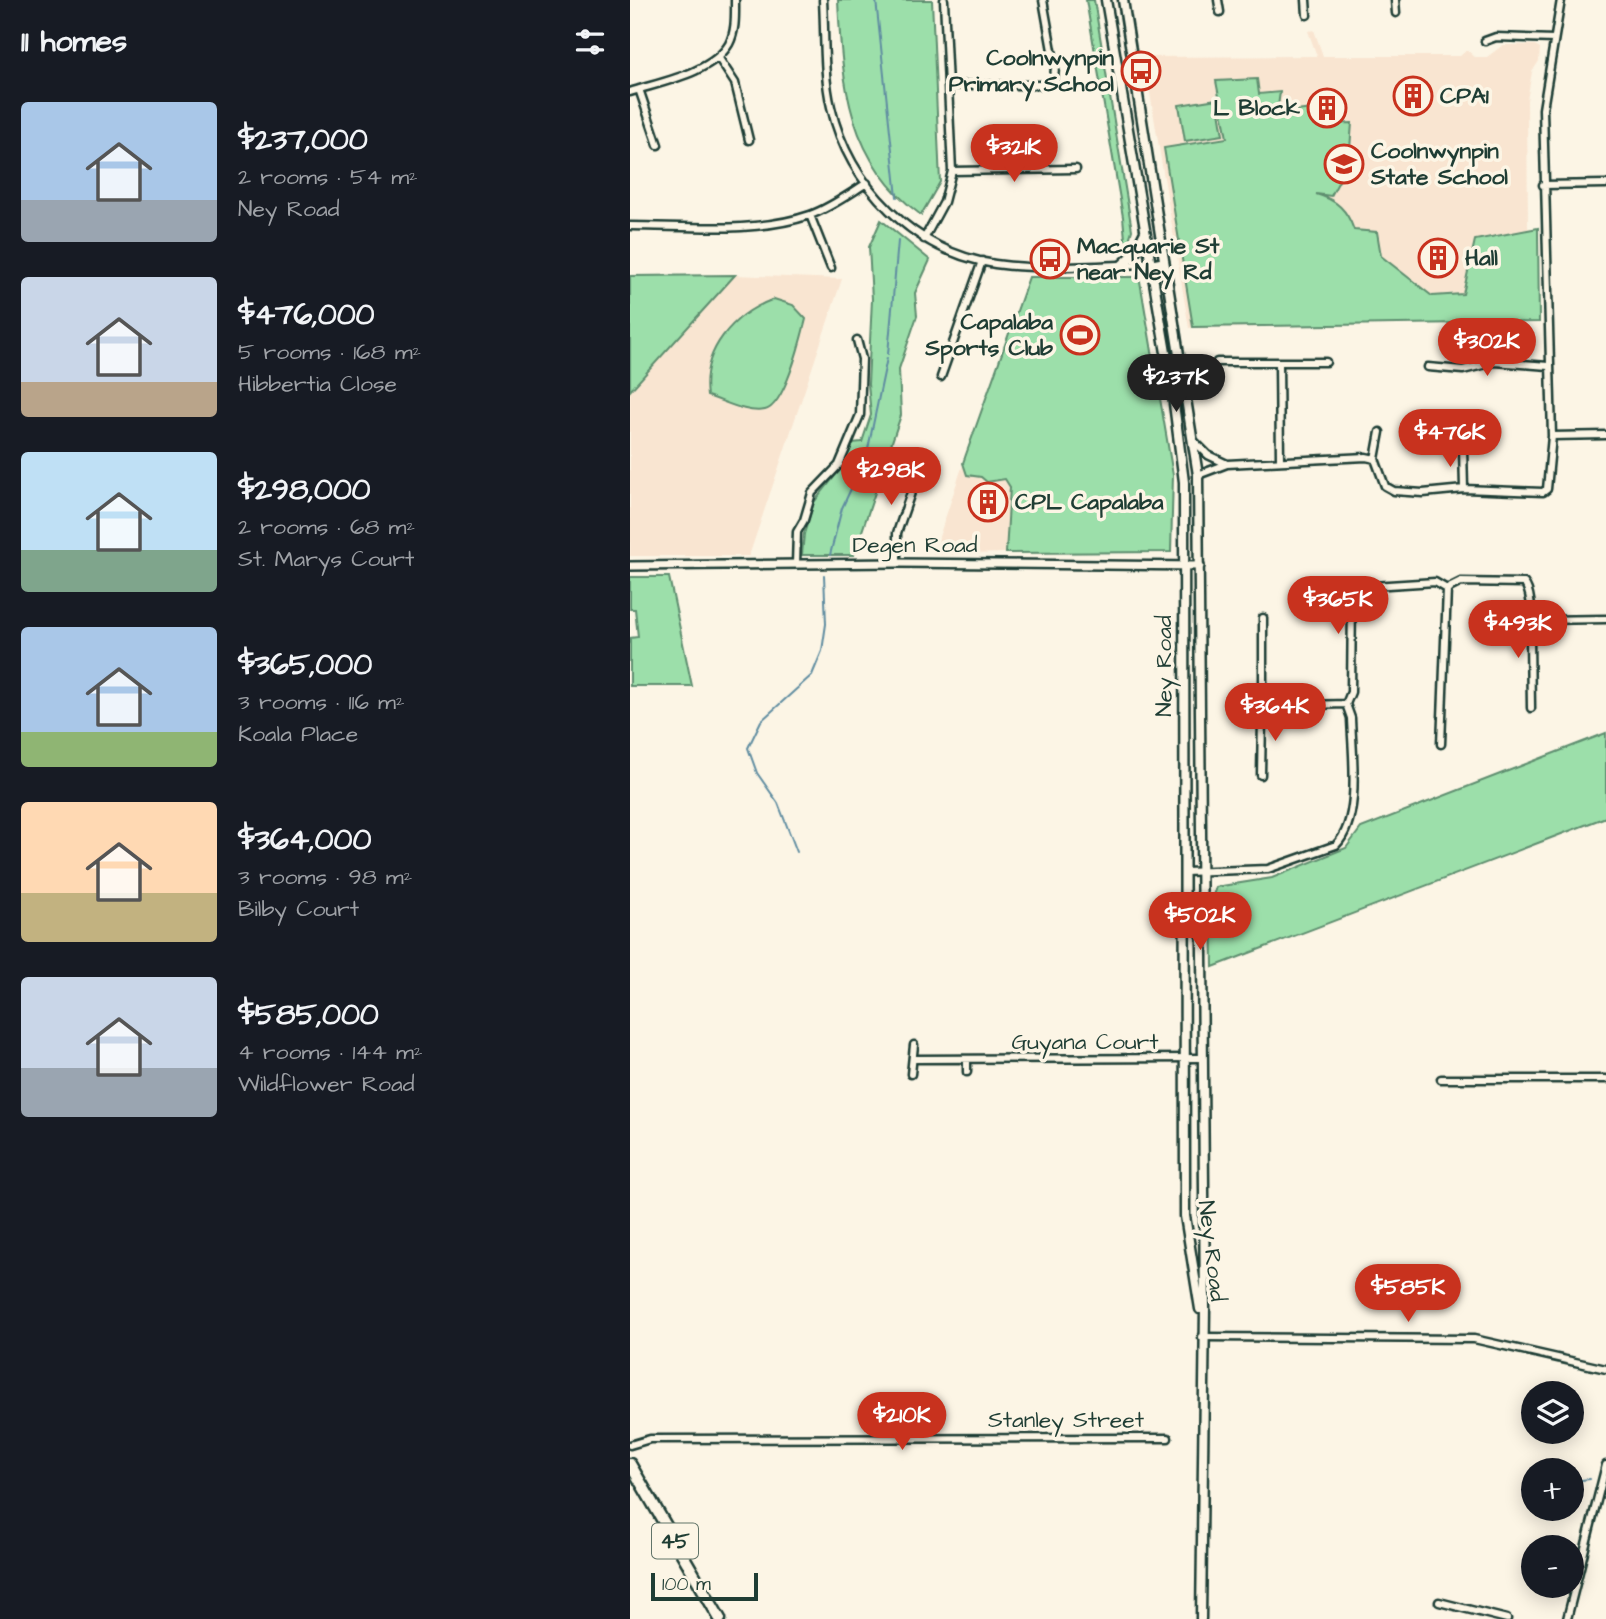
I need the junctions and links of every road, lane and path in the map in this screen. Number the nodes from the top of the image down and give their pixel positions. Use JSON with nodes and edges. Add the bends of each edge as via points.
{"nodes":[{"id":1,"x":735,"y":0,"type":"edge"},
{"id":2,"x":822,"y":0,"type":"edge"},
{"id":3,"x":944,"y":0,"type":"edge"},
{"id":4,"x":1043,"y":0,"type":"edge"},
{"id":5,"x":1106,"y":0,"type":"edge"},
{"id":6,"x":1123,"y":0,"type":"edge"},
{"id":7,"x":1218,"y":0,"type":"edge"},
{"id":8,"x":1306,"y":0,"type":"edge"},
{"id":9,"x":1395,"y":0,"type":"edge"},
{"id":10,"x":1561,"y":0,"type":"edge"},
{"id":11,"x":1220,"y":12,"type":"dead end"},
{"id":12,"x":1396,"y":13,"type":"dead end"},
{"id":13,"x":1307,"y":15,"type":"dead end"},
{"id":14,"x":1554,"y":39,"type":"junction"},
{"id":15,"x":1485,"y":41,"type":"dead end"},
{"id":16,"x":718,"y":57,"type":"junction"},
{"id":17,"x":948,"y":85,"type":"junction"},
{"id":18,"x":639,"y":89,"type":"junction"},
{"id":19,"x":630,"y":92,"type":"edge"},
{"id":20,"x":749,"y":140,"type":"dead end"},
{"id":21,"x":658,"y":145,"type":"dead end"},
{"id":22,"x":1076,"y":169,"type":"dead end"},
{"id":23,"x":952,"y":171,"type":"junction"},
{"id":24,"x":867,"y":183,"type":"junction"},
{"id":25,"x":1606,"y":184,"type":"edge"},
{"id":26,"x":1543,"y":185,"type":"junction"},
{"id":27,"x":810,"y":215,"type":"junction"},
{"id":28,"x":630,"y":226,"type":"edge"},
{"id":29,"x":1145,"y":232,"type":"junction"},
{"id":30,"x":925,"y":239,"type":"junction"},
{"id":31,"x":982,"y":261,"type":"junction"},
{"id":32,"x":1165,"y":261,"type":"junction"},
{"id":33,"x":1150,"y":264,"type":"junction"},
{"id":34,"x":1122,"y":265,"type":"junction"},
{"id":35,"x":831,"y":268,"type":"dead end"},
{"id":36,"x":857,"y":340,"type":"dead end"},
{"id":37,"x":1217,"y":362,"type":"dead end"},
{"id":38,"x":1279,"y":362,"type":"junction"},
{"id":39,"x":1326,"y":362,"type":"dead end"},
{"id":40,"x":1548,"y":366,"type":"junction"},
{"id":41,"x":1428,"y":367,"type":"dead end"},
{"id":42,"x":941,"y":377,"type":"dead end"},
{"id":43,"x":1380,"y":432,"type":"dead end"},
{"id":44,"x":1606,"y":435,"type":"edge"},
{"id":45,"x":1552,"y":436,"type":"junction"},
{"id":46,"x":1195,"y":442,"type":"junction"},
{"id":47,"x":1480,"y":446,"type":"dead end"},
{"id":48,"x":1446,"y":447,"type":"dead end"},
{"id":49,"x":1463,"y":448,"type":"junction"},
{"id":50,"x":923,"y":458,"type":"dead end"},
{"id":51,"x":1375,"y":459,"type":"junction"},
{"id":52,"x":1280,"y":461,"type":"junction"},
{"id":53,"x":1227,"y":464,"type":"junction"},
{"id":54,"x":1198,"y":475,"type":"junction"},
{"id":55,"x":1464,"y":489,"type":"junction"},
{"id":56,"x":897,"y":563,"type":"junction"},
{"id":57,"x":796,"y":564,"type":"junction"},
{"id":58,"x":630,"y":566,"type":"edge"},
{"id":59,"x":1184,"y":566,"type":"junction"},
{"id":60,"x":1200,"y":566,"type":"junction"},
{"id":61,"x":1447,"y":589,"type":"junction"},
{"id":62,"x":1263,"y":618,"type":"dead end"},
{"id":63,"x":1536,"y":618,"type":"junction"},
{"id":64,"x":1606,"y":619,"type":"edge"},
{"id":65,"x":1346,"y":704,"type":"junction"},
{"id":66,"x":1268,"y":706,"type":"junction"},
{"id":67,"x":1531,"y":708,"type":"dead end"},
{"id":68,"x":1441,"y":744,"type":"dead end"},
{"id":69,"x":1261,"y":775,"type":"dead end"},
{"id":70,"x":1185,"y":872,"type":"junction"},
{"id":71,"x":1201,"y":872,"type":"junction"},
{"id":72,"x":914,"y":1045,"type":"dead end"},
{"id":73,"x":1203,"y":1058,"type":"junction"},
{"id":74,"x":914,"y":1059,"type":"junction"},
{"id":75,"x":967,"y":1059,"type":"junction"},
{"id":76,"x":1185,"y":1059,"type":"junction"},
{"id":77,"x":967,"y":1073,"type":"dead end"},
{"id":78,"x":911,"y":1074,"type":"dead end"},
{"id":79,"x":1441,"y":1079,"type":"dead end"},
{"id":80,"x":1606,"y":1079,"type":"edge"},
{"id":81,"x":1202,"y":1337,"type":"junction"},
{"id":82,"x":1606,"y":1369,"type":"edge"},
{"id":83,"x":1168,"y":1438,"type":"dead end"},
{"id":84,"x":630,"y":1445,"type":"edge"},
{"id":85,"x":630,"y":1464,"type":"edge"},
{"id":86,"x":1606,"y":1465,"type":"edge"},
{"id":87,"x":1439,"y":1602,"type":"dead end"},
{"id":88,"x":720,"y":1619,"type":"edge"},
{"id":89,"x":1201,"y":1619,"type":"edge"},
{"id":90,"x":1507,"y":1619,"type":"edge"},
{"id":91,"x":1567,"y":1619,"type":"edge"}],
"edges":[{"from":1,"to":16,"type":"street","via":[[730,43]]},
{"from":2,"to":24,"type":"street","via":[[833,114],[844,146]]},
{"from":3,"to":17,"type":"street"},
{"from":4,"to":17,"type":"street","via":[[1054,79],[1042,85]]},
{"from":5,"to":29,"type":"main road","name":"Ney Road"},
{"from":6,"to":32,"type":"main road","name":"Ney Road"},
{"from":7,"to":11,"type":"street"},
{"from":8,"to":13,"type":"street"},
{"from":9,"to":12,"type":"street"},
{"from":10,"to":14,"type":"street"},
{"from":14,"to":15,"type":"street","via":[[1496,37]]},
{"from":14,"to":26,"type":"street","via":[[1543,109]]},
{"from":16,"to":18,"type":"street"},
{"from":16,"to":20,"type":"street","via":[[735,83]]},
{"from":17,"to":23,"type":"street"},
{"from":18,"to":19,"type":"street"},
{"from":18,"to":21,"type":"street"},
{"from":22,"to":23,"type":"street"},
{"from":23,"to":30,"type":"street","via":[[944,202]]},
{"from":24,"to":27,"type":"street"},
{"from":24,"to":30,"type":"street","via":[[881,202]]},
{"from":25,"to":26,"type":"street"},
{"from":26,"to":40,"type":"street"},
{"from":27,"to":28,"type":"street","via":[[756,225]]},
{"from":27,"to":35,"type":"street"},
{"from":29,"to":33,"type":"main road","name":"Ney Road"},
{"from":29,"to":34,"type":"main road","via":[[1134,254]]},
{"from":30,"to":31,"type":"street"},
{"from":31,"to":34,"type":"street"},
{"from":31,"to":42,"type":"street"},
{"from":32,"to":33,"type":"street"},
{"from":32,"to":46,"type":"main road","name":"Ney Road"},
{"from":33,"to":34,"type":"street"},
{"from":33,"to":59,"type":"main road","name":"Ney Road","via":[[1184,482]]},
{"from":36,"to":57,"type":"street","via":[[862,359],[860,415],[839,465],[812,493],[797,532]]},
{"from":37,"to":38,"type":"street"},
{"from":38,"to":39,"type":"street"},
{"from":38,"to":52,"type":"street"},
{"from":40,"to":41,"type":"street","via":[[1495,362],[1463,370]]},
{"from":40,"to":45,"type":"street"},
{"from":43,"to":51,"type":"street"},
{"from":44,"to":45,"type":"street"},
{"from":45,"to":55,"type":"street","via":[[1549,485],[1543,492]]},
{"from":46,"to":53,"type":"street","via":[[1208,456]]},
{"from":46,"to":54,"type":"main road","name":"Ney Road"},
{"from":47,"to":49,"type":"street"},
{"from":48,"to":49,"type":"street"},
{"from":49,"to":55,"type":"street"},
{"from":50,"to":56,"type":"street","via":[[897,533]]},
{"from":51,"to":52,"type":"street"},
{"from":51,"to":55,"type":"street","via":[[1385,486],[1394,492]]},
{"from":52,"to":53,"type":"street"},
{"from":53,"to":54,"type":"street"},
{"from":54,"to":60,"type":"main road","name":"Ney Road"},
{"from":56,"to":57,"type":"street","name":"Degen Road"},
{"from":56,"to":59,"type":"street","name":"Degen Road"},
{"from":57,"to":58,"type":"street","name":"Degen Road"},
{"from":59,"to":60,"type":"street","name":"Degen Road"},
{"from":59,"to":70,"type":"main road","name":"Ney Road"},
{"from":60,"to":71,"type":"main road","name":"Ney Road"},
{"from":61,"to":63,"type":"street","via":[[1461,582],[1524,583]]},
{"from":61,"to":65,"type":"street","via":[[1435,582],[1357,587],[1352,598],[1351,692]]},
{"from":61,"to":68,"type":"street"},
{"from":62,"to":66,"type":"street","via":[[1263,696]]},
{"from":63,"to":64,"type":"street"},
{"from":63,"to":67,"type":"street","via":[[1530,638]]},
{"from":65,"to":66,"type":"street"},
{"from":65,"to":71,"type":"street","via":[[1351,718],[1352,812],[1343,838],[1286,865]]},
{"from":66,"to":69,"type":"street","via":[[1262,718]]},
{"from":70,"to":71,"type":"street"},
{"from":70,"to":76,"type":"main road","name":"Ney Road"},
{"from":71,"to":73,"type":"main road","name":"Ney Road"},
{"from":72,"to":74,"type":"street"},
{"from":73,"to":76,"type":"street","name":"Guyana Court"},
{"from":73,"to":81,"type":"main road","name":"Ney Road"},
{"from":74,"to":75,"type":"street","name":"Guyana Court"},
{"from":74,"to":78,"type":"street"},
{"from":75,"to":76,"type":"street","name":"Guyana Court"},
{"from":75,"to":77,"type":"street"},
{"from":76,"to":81,"type":"main road","name":"Ney Road","via":[[1185,1216]]},
{"from":79,"to":80,"type":"street"},
{"from":81,"to":82,"type":"street","via":[[1474,1339]]},
{"from":81,"to":89,"type":"main road","name":"Ney Road"},
{"from":83,"to":84,"type":"street","name":"Stanley Street","via":[[650,1439]]},
{"from":85,"to":88,"type":"main road","number":"45"},
{"from":86,"to":91,"type":"street"},
{"from":87,"to":90,"type":"street"}]}
